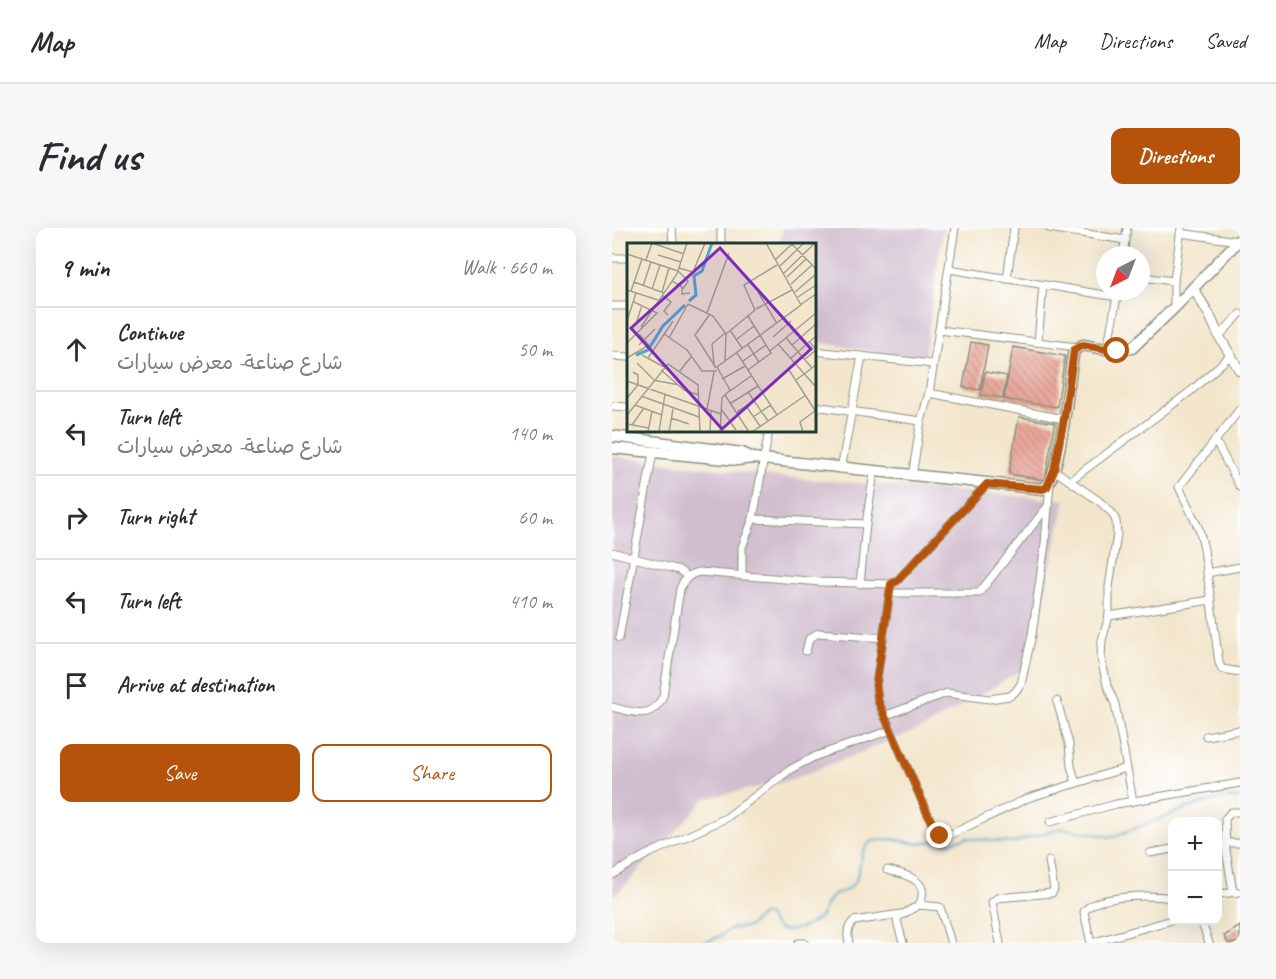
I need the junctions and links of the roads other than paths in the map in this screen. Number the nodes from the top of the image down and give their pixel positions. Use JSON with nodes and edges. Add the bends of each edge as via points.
{"nodes":[{"id":1,"x":672,"y":228,"type":"edge"},
{"id":2,"x":955,"y":228,"type":"edge"},
{"id":3,"x":1014,"y":228,"type":"edge"},
{"id":4,"x":1049,"y":228,"type":"edge"},
{"id":5,"x":1127,"y":228,"type":"edge"},
{"id":6,"x":1067,"y":229,"type":"edge"},
{"id":7,"x":1181,"y":231,"type":"edge"},
{"id":8,"x":1125,"y":240,"type":"junction"},
{"id":9,"x":1239,"y":240,"type":"edge"},
{"id":10,"x":673,"y":243,"type":"edge"},
{"id":11,"x":1124,"y":246,"type":"edge"},
{"id":12,"x":949,"y":269,"type":"junction"},
{"id":13,"x":1150,"y":278,"type":"edge"},
{"id":14,"x":1007,"y":279,"type":"junction"},
{"id":15,"x":1174,"y":280,"type":"junction"},
{"id":16,"x":1043,"y":285,"type":"junction"},
{"id":17,"x":1193,"y":288,"type":"junction"},
{"id":18,"x":1096,"y":291,"type":"edge"},
{"id":19,"x":1116,"y":300,"type":"edge"},
{"id":20,"x":1174,"y":308,"type":"junction"},
{"id":21,"x":1240,"y":314,"type":"edge"},
{"id":22,"x":939,"y":330,"type":"junction"},
{"id":23,"x":1219,"y":336,"type":"junction"},
{"id":24,"x":1038,"y":342,"type":"junction"},
{"id":25,"x":1077,"y":347,"type":"junction"},
{"id":26,"x":1107,"y":350,"type":"junction"},
{"id":27,"x":816,"y":351,"type":"edge"},
{"id":28,"x":1231,"y":355,"type":"junction"},
{"id":29,"x":612,"y":356,"type":"edge"},
{"id":30,"x":862,"y":356,"type":"junction"},
{"id":31,"x":627,"y":357,"type":"edge"},
{"id":32,"x":933,"y":364,"type":"junction"},
{"id":33,"x":1240,"y":371,"type":"edge"},
{"id":34,"x":929,"y":393,"type":"junction"},
{"id":35,"x":612,"y":406,"type":"edge"},
{"id":36,"x":816,"y":406,"type":"edge"},
{"id":37,"x":627,"y":407,"type":"edge"},
{"id":38,"x":1240,"y":409,"type":"edge"},
{"id":39,"x":852,"y":411,"type":"junction"},
{"id":40,"x":1064,"y":419,"type":"junction"},
{"id":41,"x":921,"y":421,"type":"junction"},
{"id":42,"x":768,"y":432,"type":"edge"},
{"id":43,"x":612,"y":436,"type":"edge"},
{"id":44,"x":1215,"y":440,"type":"junction"},
{"id":45,"x":612,"y":448,"type":"edge"},
{"id":46,"x":652,"y":453,"type":"junction"},
{"id":47,"x":758,"y":459,"type":"junction"},
{"id":48,"x":842,"y":469,"type":"junction"},
{"id":49,"x":1054,"y":470,"type":"junction"},
{"id":50,"x":874,"y":472,"type":"junction"},
{"id":51,"x":912,"y":477,"type":"junction"},
{"id":52,"x":1071,"y":480,"type":"junction"},
{"id":53,"x":987,"y":484,"type":"junction"},
{"id":54,"x":1046,"y":486,"type":"junction"},
{"id":55,"x":1240,"y":487,"type":"edge"},
{"id":56,"x":1048,"y":506,"type":"junction"},
{"id":57,"x":753,"y":519,"type":"junction"},
{"id":58,"x":866,"y":524,"type":"junction"},
{"id":59,"x":612,"y":552,"type":"edge"},
{"id":60,"x":633,"y":557,"type":"junction"},
{"id":61,"x":1240,"y":567,"type":"edge"},
{"id":62,"x":1207,"y":573,"type":"junction"},
{"id":63,"x":742,"y":576,"type":"junction"},
{"id":64,"x":688,"y":577,"type":"junction"},
{"id":65,"x":860,"y":584,"type":"junction"},
{"id":66,"x":891,"y":584,"type":"junction"},
{"id":67,"x":891,"y":593,"type":"junction"},
{"id":68,"x":1211,"y":600,"type":"junction"},
{"id":69,"x":1109,"y":616,"type":"junction"},
{"id":70,"x":619,"y":638,"type":"dead end"},
{"id":71,"x":884,"y":638,"type":"junction"},
{"id":72,"x":806,"y":651,"type":"dead end"},
{"id":73,"x":1240,"y":672,"type":"edge"},
{"id":74,"x":1057,"y":701,"type":"dead end"},
{"id":75,"x":612,"y":707,"type":"edge"},
{"id":76,"x":884,"y":716,"type":"junction"},
{"id":77,"x":891,"y":730,"type":"junction"},
{"id":78,"x":1240,"y":730,"type":"edge"},
{"id":79,"x":1206,"y":736,"type":"dead end"},
{"id":80,"x":1126,"y":768,"type":"junction"},
{"id":81,"x":1076,"y":783,"type":"junction"},
{"id":82,"x":1240,"y":783,"type":"edge"},
{"id":83,"x":1133,"y":801,"type":"junction"},
{"id":84,"x":1240,"y":812,"type":"edge"},
{"id":85,"x":1050,"y":822,"type":"dead end"},
{"id":86,"x":1222,"y":836,"type":"edge"},
{"id":87,"x":1222,"y":842,"type":"edge"},
{"id":88,"x":1240,"y":843,"type":"edge"},
{"id":89,"x":1222,"y":845,"type":"edge"},
{"id":90,"x":1168,"y":850,"type":"edge"},
{"id":91,"x":1150,"y":853,"type":"dead end"},
{"id":92,"x":1049,"y":861,"type":"dead end"},
{"id":93,"x":887,"y":870,"type":"dead end"},
{"id":94,"x":612,"y":875,"type":"edge"},
{"id":95,"x":1237,"y":892,"type":"edge"},
{"id":96,"x":1222,"y":894,"type":"edge"},
{"id":97,"x":1168,"y":896,"type":"edge"},
{"id":98,"x":919,"y":905,"type":"junction"},
{"id":99,"x":901,"y":914,"type":"junction"},
{"id":100,"x":1168,"y":921,"type":"edge"},
{"id":101,"x":1202,"y":925,"type":"edge"},
{"id":102,"x":1206,"y":942,"type":"edge"},
{"id":103,"x":798,"y":943,"type":"edge"},
{"id":104,"x":804,"y":943,"type":"edge"},
{"id":105,"x":849,"y":943,"type":"edge"},
{"id":106,"x":903,"y":943,"type":"edge"},
{"id":107,"x":951,"y":943,"type":"edge"},
{"id":108,"x":999,"y":943,"type":"edge"},
{"id":109,"x":1091,"y":943,"type":"edge"}],
"edges":[{"from":1,"to":10,"type":"street"},
{"from":2,"to":12,"type":"street"},
{"from":3,"to":14,"type":"street"},
{"from":4,"to":6,"type":"street"},
{"from":5,"to":8,"type":"street"},
{"from":6,"to":8,"type":"street"},
{"from":7,"to":9,"type":"street"},
{"from":7,"to":15,"type":"street"},
{"from":8,"to":11,"type":"street"},
{"from":9,"to":17,"type":"main road"},
{"from":12,"to":14,"type":"street"},
{"from":12,"to":22,"type":"street"},
{"from":13,"to":15,"type":"street"},
{"from":14,"to":16,"type":"street"},
{"from":15,"to":20,"type":"street"},
{"from":16,"to":18,"type":"street"},
{"from":16,"to":24,"type":"street"},
{"from":17,"to":20,"type":"main road"},
{"from":17,"to":23,"type":"main road"},
{"from":19,"to":26,"type":"street"},
{"from":20,"to":26,"type":"main road","via":[[1132,348]]},
{"from":21,"to":23,"type":"street"},
{"from":22,"to":24,"type":"street"},
{"from":22,"to":32,"type":"street"},
{"from":23,"to":28,"type":"main road"},
{"from":24,"to":25,"type":"street"},
{"from":25,"to":26,"type":"main road"},
{"from":25,"to":40,"type":"main road"},
{"from":27,"to":30,"type":"street"},
{"from":28,"to":33,"type":"main road"},
{"from":28,"to":52,"type":"street","via":[[1191,391]]},
{"from":29,"to":31,"type":"street"},
{"from":30,"to":32,"type":"street"},
{"from":30,"to":39,"type":"street"},
{"from":32,"to":34,"type":"street"},
{"from":34,"to":40,"type":"street"},
{"from":34,"to":41,"type":"street"},
{"from":35,"to":37,"type":"street"},
{"from":36,"to":39,"type":"street"},
{"from":38,"to":44,"type":"street"},
{"from":39,"to":41,"type":"street"},
{"from":39,"to":48,"type":"street"},
{"from":40,"to":49,"type":"main road"},
{"from":41,"to":51,"type":"street"},
{"from":42,"to":47,"type":"street"},
{"from":43,"to":47,"type":"main road","via":[[742,453]]},
{"from":44,"to":55,"type":"street"},
{"from":44,"to":62,"type":"street","via":[[1179,487],[1198,529]]},
{"from":45,"to":46,"type":"main road"},
{"from":46,"to":47,"type":"main road"},
{"from":46,"to":60,"type":"street"},
{"from":47,"to":48,"type":"main road"},
{"from":47,"to":57,"type":"street"},
{"from":48,"to":50,"type":"main road"},
{"from":49,"to":52,"type":"street"},
{"from":49,"to":54,"type":"main road"},
{"from":50,"to":51,"type":"main road"},
{"from":50,"to":58,"type":"street"},
{"from":51,"to":53,"type":"main road"},
{"from":52,"to":69,"type":"street","via":[[1099,501],[1116,521]]},
{"from":53,"to":54,"type":"main road"},
{"from":53,"to":66,"type":"street"},
{"from":54,"to":56,"type":"street"},
{"from":56,"to":67,"type":"street","via":[[979,592]]},
{"from":56,"to":76,"type":"street","via":[[1032,635],[1016,692],[989,699],[947,693]]},
{"from":57,"to":58,"type":"street"},
{"from":57,"to":63,"type":"street","via":[[742,547]]},
{"from":58,"to":65,"type":"street"},
{"from":59,"to":60,"type":"street"},
{"from":60,"to":64,"type":"street","via":[[679,570]]},
{"from":60,"to":70,"type":"street"},
{"from":61,"to":62,"type":"street"},
{"from":62,"to":68,"type":"street"},
{"from":63,"to":64,"type":"street","via":[[699,572]]},
{"from":63,"to":65,"type":"street"},
{"from":64,"to":75,"type":"street","via":[[680,589],[658,707],[634,713]]},
{"from":65,"to":66,"type":"street"},
{"from":66,"to":67,"type":"street"},
{"from":67,"to":71,"type":"street"},
{"from":68,"to":69,"type":"street"},
{"from":68,"to":73,"type":"street","via":[[1219,663],[1222,669]]},
{"from":69,"to":80,"type":"street","via":[[1101,639],[1101,658],[1115,704]]},
{"from":71,"to":72,"type":"street","via":[[818,633],[809,639]]},
{"from":71,"to":76,"type":"street","via":[[876,685]]},
{"from":74,"to":81,"type":"street"},
{"from":76,"to":77,"type":"street"},
{"from":77,"to":81,"type":"street","via":[[940,836],[1028,798]]},
{"from":77,"to":94,"type":"street","via":[[816,756],[791,769],[726,818],[653,851]]},
{"from":78,"to":79,"type":"street"},
{"from":80,"to":81,"type":"street"},
{"from":80,"to":83,"type":"street"},
{"from":82,"to":83,"type":"street"},
{"from":83,"to":85,"type":"street"},
{"from":84,"to":86,"type":"street","via":[[1231,812],[1225,819]]},
{"from":87,"to":88,"type":"street"},
{"from":89,"to":95,"type":"street"},
{"from":90,"to":91,"type":"street"},
{"from":92,"to":108,"type":"street","via":[[1052,892],[992,902]]},
{"from":93,"to":98,"type":"street","via":[[914,878],[923,894]]},
{"from":95,"to":96,"type":"street"},
{"from":97,"to":109,"type":"street","via":[[1135,895],[1090,904],[1084,912]]},
{"from":98,"to":99,"type":"street"},
{"from":98,"to":107,"type":"street","via":[[940,907]]},
{"from":99,"to":105,"type":"street","via":[[854,921],[847,934]]},
{"from":99,"to":106,"type":"street","via":[[897,921]]},
{"from":100,"to":109,"type":"street"},
{"from":101,"to":102,"type":"street"},
{"from":103,"to":104,"type":"street"}]}
